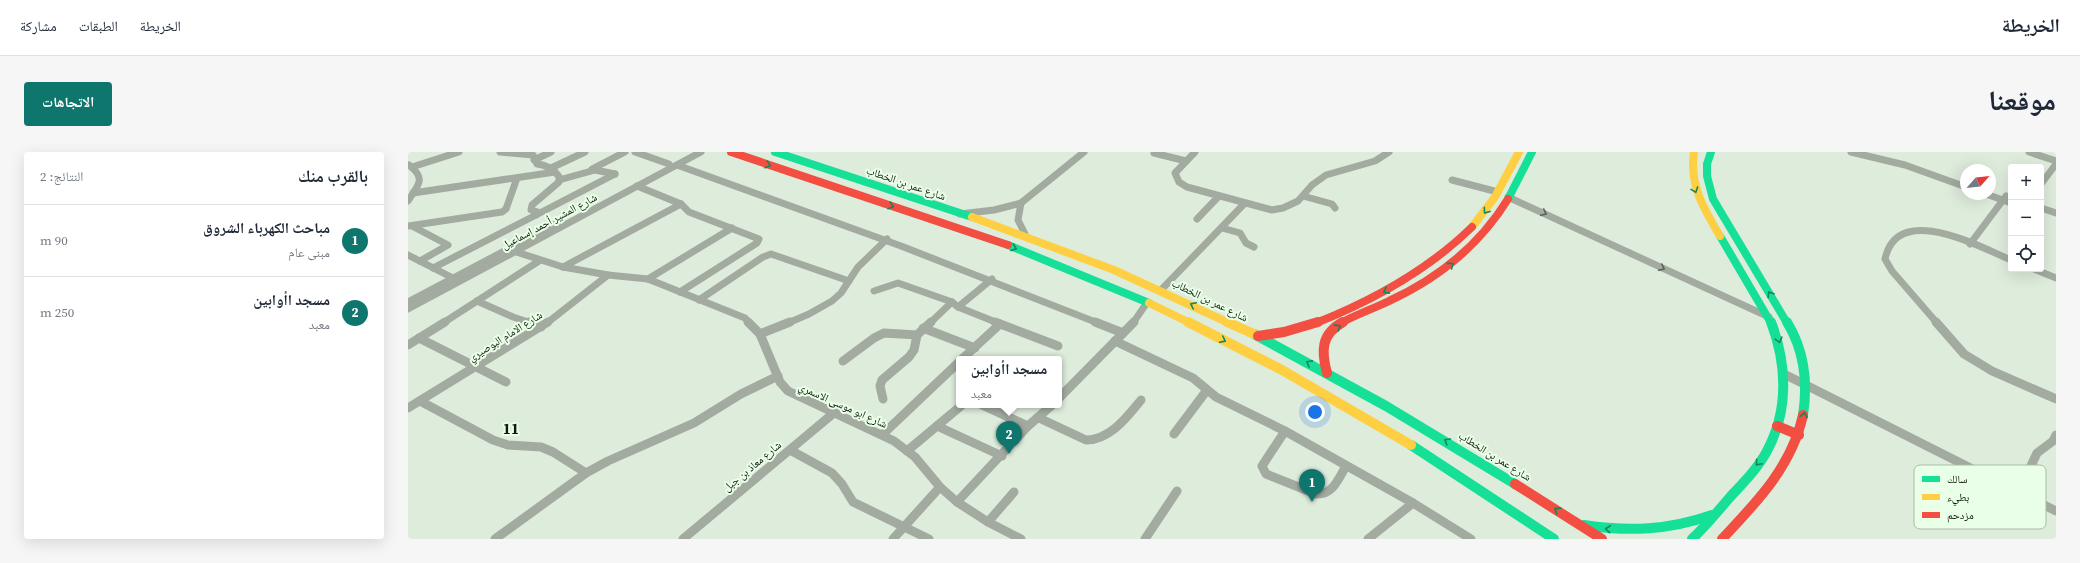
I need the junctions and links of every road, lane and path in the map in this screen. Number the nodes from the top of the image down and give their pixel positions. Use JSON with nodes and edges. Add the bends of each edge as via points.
{"nodes":[{"id":1,"x":459,"y":152,"type":"edge"},
{"id":2,"x":500,"y":152,"type":"edge"},
{"id":3,"x":518,"y":152,"type":"edge"},
{"id":4,"x":551,"y":152,"type":"edge"},
{"id":5,"x":585,"y":152,"type":"edge"},
{"id":6,"x":625,"y":152,"type":"edge"},
{"id":7,"x":635,"y":152,"type":"edge"},
{"id":8,"x":691,"y":152,"type":"edge"},
{"id":9,"x":701,"y":152,"type":"edge"},
{"id":10,"x":731,"y":152,"type":"edge"},
{"id":11,"x":775,"y":152,"type":"edge"},
{"id":12,"x":1084,"y":152,"type":"edge"},
{"id":13,"x":1195,"y":152,"type":"edge"},
{"id":14,"x":1389,"y":152,"type":"edge"},
{"id":15,"x":1519,"y":152,"type":"edge"},
{"id":16,"x":1532,"y":152,"type":"edge"},
{"id":17,"x":1694,"y":152,"type":"edge"},
{"id":18,"x":1711,"y":152,"type":"edge"},
{"id":19,"x":1851,"y":152,"type":"edge"},
{"id":20,"x":1871,"y":152,"type":"edge"},
{"id":21,"x":2029,"y":152,"type":"edge"},
{"id":22,"x":1154,"y":153,"type":"edge"},
{"id":23,"x":534,"y":160,"type":"junction"},
{"id":24,"x":1186,"y":161,"type":"junction"},
{"id":25,"x":2056,"y":161,"type":"edge"},
{"id":26,"x":669,"y":164,"type":"junction"},
{"id":27,"x":2056,"y":164,"type":"edge"},
{"id":28,"x":677,"y":165,"type":"junction"},
{"id":29,"x":410,"y":166,"type":"edge"},
{"id":30,"x":819,"y":166,"type":"junction"},
{"id":31,"x":553,"y":170,"type":"junction"},
{"id":32,"x":590,"y":171,"type":"junction"},
{"id":33,"x":839,"y":173,"type":"junction"},
{"id":34,"x":801,"y":176,"type":"junction"},
{"id":35,"x":517,"y":178,"type":"junction"},
{"id":36,"x":559,"y":180,"type":"junction"},
{"id":37,"x":1452,"y":180,"type":"dead end"},
{"id":38,"x":1960,"y":180,"type":"edge"},
{"id":39,"x":2044,"y":180,"type":"edge"},
{"id":40,"x":825,"y":184,"type":"junction"},
{"id":41,"x":1960,"y":185,"type":"edge"},
{"id":42,"x":637,"y":186,"type":"junction"},
{"id":43,"x":1498,"y":192,"type":"junction"},
{"id":44,"x":413,"y":193,"type":"junction"},
{"id":45,"x":1996,"y":193,"type":"edge"},
{"id":46,"x":1218,"y":196,"type":"junction"},
{"id":47,"x":1303,"y":196,"type":"junction"},
{"id":48,"x":1996,"y":196,"type":"edge"},
{"id":49,"x":1508,"y":197,"type":"junction"},
{"id":50,"x":2007,"y":198,"type":"edge"},
{"id":51,"x":408,"y":201,"type":"edge"},
{"id":52,"x":1021,"y":203,"type":"junction"},
{"id":53,"x":681,"y":204,"type":"junction"},
{"id":54,"x":1244,"y":204,"type":"junction"},
{"id":55,"x":1335,"y":208,"type":"dead end"},
{"id":56,"x":2044,"y":209,"type":"edge"},
{"id":57,"x":2056,"y":213,"type":"edge"},
{"id":58,"x":960,"y":214,"type":"junction"},
{"id":59,"x":2044,"y":214,"type":"edge"},
{"id":60,"x":536,"y":215,"type":"junction"},
{"id":61,"x":1197,"y":218,"type":"dead end"},
{"id":62,"x":2056,"y":218,"type":"edge"},
{"id":63,"x":410,"y":226,"type":"edge"},
{"id":64,"x":732,"y":228,"type":"junction"},
{"id":65,"x":1222,"y":228,"type":"junction"},
{"id":66,"x":1026,"y":236,"type":"junction"},
{"id":67,"x":1463,"y":238,"type":"junction"},
{"id":68,"x":887,"y":239,"type":"junction"},
{"id":69,"x":1475,"y":243,"type":"junction"},
{"id":70,"x":1970,"y":244,"type":"junction"},
{"id":71,"x":1254,"y":247,"type":"dead end"},
{"id":72,"x":511,"y":251,"type":"junction"},
{"id":73,"x":408,"y":255,"type":"edge"},
{"id":74,"x":2008,"y":259,"type":"edge"},
{"id":75,"x":420,"y":261,"type":"junction"},
{"id":76,"x":539,"y":261,"type":"junction"},
{"id":77,"x":563,"y":267,"type":"junction"},
{"id":78,"x":433,"y":268,"type":"junction"},
{"id":79,"x":1117,"y":272,"type":"junction"},
{"id":80,"x":2041,"y":272,"type":"edge"},
{"id":81,"x":608,"y":275,"type":"junction"},
{"id":82,"x":453,"y":278,"type":"junction"},
{"id":83,"x":648,"y":278,"type":"junction"},
{"id":84,"x":1132,"y":278,"type":"junction"},
{"id":85,"x":2056,"y":278,"type":"edge"},
{"id":86,"x":992,"y":280,"type":"junction"},
{"id":87,"x":849,"y":281,"type":"junction"},
{"id":88,"x":1104,"y":284,"type":"junction"},
{"id":89,"x":1161,"y":290,"type":"junction"},
{"id":90,"x":1119,"y":291,"type":"junction"},
{"id":91,"x":680,"y":292,"type":"junction"},
{"id":92,"x":874,"y":292,"type":"dead end"},
{"id":93,"x":699,"y":300,"type":"junction"},
{"id":94,"x":477,"y":301,"type":"junction"},
{"id":95,"x":408,"y":302,"type":"edge"},
{"id":96,"x":1146,"y":304,"type":"junction"},
{"id":97,"x":955,"y":305,"type":"junction"},
{"id":98,"x":408,"y":309,"type":"edge"},
{"id":99,"x":1769,"y":317,"type":"junction"},
{"id":100,"x":1000,"y":324,"type":"junction"},
{"id":101,"x":541,"y":326,"type":"junction"},
{"id":102,"x":920,"y":332,"type":"junction"},
{"id":103,"x":1122,"y":333,"type":"junction"},
{"id":104,"x":760,"y":334,"type":"junction"},
{"id":105,"x":1257,"y":336,"type":"junction"},
{"id":106,"x":419,"y":338,"type":"junction"},
{"id":107,"x":1115,"y":341,"type":"junction"},
{"id":108,"x":408,"y":344,"type":"edge"},
{"id":109,"x":1058,"y":346,"type":"dead end"},
{"id":110,"x":975,"y":348,"type":"junction"},
{"id":111,"x":966,"y":356,"type":"edge"},
{"id":112,"x":844,"y":361,"type":"dead end"},
{"id":113,"x":956,"y":365,"type":"edge"},
{"id":114,"x":476,"y":367,"type":"junction"},
{"id":115,"x":1328,"y":373,"type":"junction"},
{"id":116,"x":1786,"y":375,"type":"junction"},
{"id":117,"x":778,"y":376,"type":"junction"},
{"id":118,"x":506,"y":382,"type":"dead end"},
{"id":119,"x":1808,"y":386,"type":"junction"},
{"id":120,"x":1207,"y":390,"type":"junction"},
{"id":121,"x":1062,"y":395,"type":"edge"},
{"id":122,"x":2056,"y":399,"type":"edge"},
{"id":123,"x":884,"y":400,"type":"dead end"},
{"id":124,"x":1141,"y":400,"type":"dead end"},
{"id":125,"x":420,"y":401,"type":"junction"},
{"id":126,"x":408,"y":408,"type":"edge"},
{"id":127,"x":958,"y":408,"type":"edge"},
{"id":128,"x":989,"y":408,"type":"edge"},
{"id":129,"x":1049,"y":408,"type":"edge"},
{"id":130,"x":835,"y":412,"type":"junction"},
{"id":131,"x":1039,"y":418,"type":"junction"},
{"id":132,"x":937,"y":426,"type":"junction"},
{"id":133,"x":1028,"y":426,"type":"junction"},
{"id":134,"x":1777,"y":426,"type":"junction"},
{"id":135,"x":1285,"y":431,"type":"junction"},
{"id":136,"x":883,"y":434,"type":"junction"},
{"id":137,"x":1174,"y":434,"type":"dead end"},
{"id":138,"x":1799,"y":435,"type":"junction"},
{"id":139,"x":2056,"y":435,"type":"edge"},
{"id":140,"x":790,"y":450,"type":"junction"},
{"id":141,"x":907,"y":451,"type":"junction"},
{"id":142,"x":1002,"y":456,"type":"junction"},
{"id":143,"x":1965,"y":465,"type":"edge"},
{"id":144,"x":2031,"y":465,"type":"edge"},
{"id":145,"x":1346,"y":466,"type":"junction"},
{"id":146,"x":586,"y":473,"type":"junction"},
{"id":147,"x":940,"y":487,"type":"junction"},
{"id":148,"x":1177,"y":491,"type":"dead end"},
{"id":149,"x":1014,"y":492,"type":"dead end"},
{"id":150,"x":957,"y":502,"type":"junction"},
{"id":151,"x":1413,"y":503,"type":"junction"},
{"id":152,"x":2046,"y":506,"type":"edge"},
{"id":153,"x":2056,"y":511,"type":"edge"},
{"id":154,"x":1714,"y":514,"type":"junction"},
{"id":155,"x":1744,"y":516,"type":"junction"},
{"id":156,"x":988,"y":522,"type":"junction"},
{"id":157,"x":1580,"y":524,"type":"junction"},
{"id":158,"x":904,"y":527,"type":"junction"},
{"id":159,"x":1542,"y":531,"type":"junction"},
{"id":160,"x":1016,"y":538,"type":"edge"},
{"id":161,"x":495,"y":539,"type":"edge"},
{"id":162,"x":683,"y":539,"type":"edge"},
{"id":163,"x":893,"y":539,"type":"edge"},
{"id":164,"x":930,"y":539,"type":"edge"},
{"id":165,"x":1145,"y":539,"type":"edge"},
{"id":166,"x":1368,"y":539,"type":"edge"},
{"id":167,"x":1471,"y":539,"type":"edge"},
{"id":168,"x":1550,"y":539,"type":"edge"},
{"id":169,"x":1554,"y":539,"type":"edge"},
{"id":170,"x":1602,"y":539,"type":"edge"},
{"id":171,"x":1692,"y":539,"type":"edge"},
{"id":172,"x":1722,"y":539,"type":"edge"},
{"id":173,"x":1732,"y":539,"type":"edge"}],
"edges":[{"from":1,"to":29,"type":"street"},
{"from":2,"to":3,"type":"street"},
{"from":3,"to":23,"type":"street","via":[[533,155]]},
{"from":4,"to":23,"type":"street"},
{"from":5,"to":31,"type":"street"},
{"from":6,"to":32,"type":"street"},
{"from":7,"to":26,"type":"street"},
{"from":8,"to":26,"type":"street","name":"شارع المشير أحمد إسماعيل"},
{"from":9,"to":28,"type":"street","name":"شارع المشير أحمد إسماعيل"},
{"from":10,"to":34,"type":"street","one_way":true},
{"from":11,"to":30,"type":"street","name":"شارع عمر بن الخطاب"},
{"from":12,"to":52,"type":"street"},
{"from":13,"to":24,"type":"street"},
{"from":14,"to":47,"type":"street","via":[[1367,164],[1327,174]]},
{"from":15,"to":43,"type":"street"},
{"from":16,"to":49,"type":"street"},
{"from":17,"to":99,"type":"street","one_way":true,"via":[[1692,182],[1698,198]]},
{"from":119,"to":18,"type":"street","one_way":true,"via":[[1801,352],[1793,332],[1707,185],[1706,164]]},
{"from":19,"to":41,"type":"street","via":[[1898,163]]},
{"from":20,"to":38,"type":"street"},
{"from":21,"to":25,"type":"street"},
{"from":22,"to":24,"type":"street"},
{"from":23,"to":31,"type":"street","via":[[537,164]]},
{"from":24,"to":46,"type":"street","via":[[1175,173],[1180,183]]},
{"from":26,"to":72,"type":"street","name":"شارع المشير أحمد إسماعيل"},
{"from":27,"to":39,"type":"street"},
{"from":28,"to":42,"type":"street","name":"شارع المشير أحمد إسماعيل"},
{"from":28,"to":68,"type":"street"},
{"from":29,"to":44,"type":"street","via":[[420,176],[420,182]]},
{"from":30,"to":33,"type":"street","name":"شارع عمر بن الخطاب"},
{"from":30,"to":34,"type":"street","via":[[818,172]]},
{"from":31,"to":35,"type":"street"},
{"from":31,"to":36,"type":"street"},
{"from":32,"to":36,"type":"street"},
{"from":32,"to":60,"type":"street","via":[[615,174]]},
{"from":33,"to":40,"type":"street","via":[[824,178]]},
{"from":33,"to":58,"type":"street","name":"شارع عمر بن الخطاب"},
{"from":34,"to":40,"type":"street"},
{"from":35,"to":44,"type":"street"},
{"from":35,"to":63,"type":"street","via":[[506,209],[502,212]]},
{"from":36,"to":60,"type":"street","via":[[532,205],[531,210],[538,212]]},
{"from":37,"to":43,"type":"street"},
{"from":40,"to":88,"type":"street","one_way":true,"via":[[988,238]]},
{"from":42,"to":53,"type":"street"},
{"from":42,"to":72,"type":"street","name":"شارع المشير أحمد إسماعيل"},
{"from":43,"to":67,"type":"street","one_way":true,"via":[[1478,222]]},
{"from":44,"to":51,"type":"street"},
{"from":45,"to":50,"type":"street"},
{"from":46,"to":54,"type":"street"},
{"from":46,"to":61,"type":"street"},
{"from":47,"to":54,"type":"street","via":[[1296,204],[1281,210]]},
{"from":47,"to":55,"type":"street","via":[[1332,204]]},
{"from":48,"to":50,"type":"street"},
{"from":49,"to":69,"type":"street","via":[[1496,219]]},
{"from":49,"to":99,"type":"street","one_way":true},
{"from":50,"to":70,"type":"street"},
{"from":52,"to":58,"type":"street","via":[[994,210]]},
{"from":52,"to":66,"type":"street","via":[[1018,220]]},
{"from":53,"to":64,"type":"street","via":[[688,212]]},
{"from":53,"to":77,"type":"street"},
{"from":54,"to":65,"type":"street"},
{"from":56,"to":57,"type":"street"},
{"from":58,"to":66,"type":"street","name":"شارع عمر بن الخطاب"},
{"from":59,"to":62,"type":"street"},
{"from":60,"to":78,"type":"street"},
{"from":63,"to":75,"type":"street","via":[[448,245]]},
{"from":64,"to":83,"type":"street"},
{"from":64,"to":91,"type":"street","via":[[759,240]]},
{"from":65,"to":71,"type":"street","via":[[1240,233],[1246,243]]},
{"from":65,"to":89,"type":"street"},
{"from":66,"to":79,"type":"street","name":"شارع عمر بن الخطاب"},
{"from":67,"to":69,"type":"street"},
{"from":67,"to":105,"type":"street","one_way":true,"via":[[1435,261],[1376,296],[1293,332]]},
{"from":68,"to":86,"type":"street"},
{"from":68,"to":87,"type":"street","via":[[858,266]]},
{"from":115,"to":69,"type":"street","one_way":true,"via":[[1322,353],[1326,336],[1442,271]]},
{"from":70,"to":74,"type":"street"},
{"from":70,"to":122,"type":"street","via":[[1931,231],[1908,231],[1888,248],[1885,259],[1892,272],[1964,354],[1992,371]]},
{"from":72,"to":76,"type":"street","name":"شارع ابو موسى الاسمري"},
{"from":72,"to":82,"type":"street","name":"شارع المشير أحمد إسماعيل"},
{"from":72,"to":98,"type":"street","name":"شارع المشير أحمد إسماعيل"},
{"from":73,"to":75,"type":"street"},
{"from":75,"to":78,"type":"street"},
{"from":76,"to":77,"type":"street","name":"شارع ابو موسى الاسمري"},
{"from":76,"to":94,"type":"street"},
{"from":77,"to":81,"type":"street","name":"شارع ابو موسى الاسمري"},
{"from":78,"to":82,"type":"street"},
{"from":79,"to":84,"type":"street","name":"شارع عمر بن الخطاب"},
{"from":79,"to":88,"type":"street","via":[[1114,278]]},
{"from":80,"to":85,"type":"street"},
{"from":81,"to":83,"type":"street","name":"شارع ابو موسى الاسمري"},
{"from":81,"to":101,"type":"street","name":"شارع الامام البوصيري"},
{"from":82,"to":95,"type":"street","name":"شارع المشير أحمد إسماعيل"},
{"from":83,"to":91,"type":"street","name":"شارع ابو موسى الاسمري"},
{"from":84,"to":89,"type":"street","name":"شارع عمر بن الخطاب"},
{"from":84,"to":90,"type":"street","via":[[1121,284]]},
{"from":86,"to":97,"type":"street"},
{"from":86,"to":103,"type":"street"},
{"from":87,"to":93,"type":"street","via":[[771,254]]},
{"from":87,"to":104,"type":"street","via":[[841,294],[822,308]]},
{"from":88,"to":90,"type":"street"},
{"from":105,"to":89,"type":"street","name":"شارع عمر بن الخطاب","one_way":true},
{"from":90,"to":96,"type":"street"},
{"from":91,"to":93,"type":"street","name":"شارع ابو موسى الاسمري"},
{"from":92,"to":97,"type":"street","via":[[895,283]]},
{"from":93,"to":104,"type":"street","name":"شارع ابو موسى الاسمري","via":[[745,318]]},
{"from":94,"to":101,"type":"street"},
{"from":94,"to":106,"type":"street"},
{"from":96,"to":103,"type":"street","via":[[1135,321]]},
{"from":96,"to":159,"type":"street","one_way":true,"via":[[1316,389],[1420,451]]},
{"from":97,"to":100,"type":"street"},
{"from":97,"to":102,"type":"street"},
{"from":99,"to":116,"type":"street","one_way":true,"via":[[1778,335]]},
{"from":100,"to":109,"type":"street"},
{"from":100,"to":110,"type":"street"},
{"from":101,"to":114,"type":"street","name":"شارع الامام البوصيري"},
{"from":102,"to":110,"type":"street"},
{"from":102,"to":112,"type":"street","via":[[884,333]]},
{"from":102,"to":123,"type":"street","via":[[912,354],[880,383]]},
{"from":103,"to":107,"type":"street"},
{"from":104,"to":117,"type":"street","name":"شارع ابو موسى الاسمري"},
{"from":115,"to":105,"type":"street","name":"شارع عمر بن الخطاب","one_way":true},
{"from":106,"to":108,"type":"street"},
{"from":106,"to":114,"type":"street"},
{"from":107,"to":120,"type":"street","via":[[1193,378]]},
{"from":107,"to":121,"type":"street"},
{"from":110,"to":111,"type":"street"},
{"from":113,"to":136,"type":"street"},
{"from":114,"to":118,"type":"street"},
{"from":114,"to":125,"type":"street","name":"شارع الامام البوصيري"},
{"from":157,"to":115,"type":"street","name":"شارع عمر بن الخطاب","one_way":true,"via":[[1471,456]]},
{"from":116,"to":119,"type":"street"},
{"from":116,"to":134,"type":"street","via":[[1782,411]]},
{"from":117,"to":130,"type":"street","name":"شارع ابو موسى الاسمري","via":[[788,391]]},
{"from":117,"to":146,"type":"street","via":[[741,394],[694,423],[608,460]]},
{"from":138,"to":119,"type":"street","one_way":true},
{"from":119,"to":143,"type":"street"},
{"from":120,"to":135,"type":"street","via":[[1216,397]]},
{"from":120,"to":137,"type":"street"},
{"from":124,"to":131,"type":"street","via":[[1118,426],[1092,440],[1086,440]]},
{"from":125,"to":126,"type":"street","name":"شارع الامام البوصيري"},
{"from":125,"to":146,"type":"street","via":[[493,440],[508,445],[541,447]]},
{"from":127,"to":132,"type":"street"},
{"from":128,"to":133,"type":"street"},
{"from":129,"to":131,"type":"street"},
{"from":130,"to":136,"type":"street","name":"شارع ابو موسى الاسمري"},
{"from":130,"to":140,"type":"street","name":"شارع معاذ بن جبل"},
{"from":131,"to":133,"type":"street"},
{"from":132,"to":141,"type":"street"},
{"from":132,"to":142,"type":"street"},
{"from":133,"to":142,"type":"street"},
{"from":134,"to":138,"type":"street"},
{"from":134,"to":154,"type":"street","one_way":true,"via":[[1764,456]]},
{"from":135,"to":145,"type":"street"},
{"from":135,"to":145,"type":"street","via":[[1262,466],[1266,474],[1324,495],[1330,491]]},
{"from":136,"to":141,"type":"street","name":"شارع ابو موسى الاسمري"},
{"from":138,"to":155,"type":"street","via":[[1784,465]]},
{"from":139,"to":144,"type":"street","via":[[2053,441],[2037,453]]},
{"from":140,"to":158,"type":"street","via":[[832,473],[853,502]]},
{"from":140,"to":162,"type":"street","name":"شارع معاذ بن جبل"},
{"from":141,"to":147,"type":"street","name":"شارع ابو موسى الاسمري"},
{"from":142,"to":150,"type":"street"},
{"from":145,"to":151,"type":"street"},
{"from":146,"to":161,"type":"street"},
{"from":147,"to":150,"type":"street","name":"شارع ابو موسى الاسمري"},
{"from":147,"to":158,"type":"street"},
{"from":148,"to":165,"type":"street"},
{"from":149,"to":156,"type":"street"},
{"from":150,"to":156,"type":"street","name":"شارع ابو موسى الاسمري"},
{"from":151,"to":166,"type":"street"},
{"from":151,"to":167,"type":"street"},
{"from":152,"to":153,"type":"street"},
{"from":154,"to":157,"type":"street","one_way":true,"via":[[1676,528],[1654,531],[1623,531]]},
{"from":154,"to":171,"type":"street"},
{"from":155,"to":172,"type":"street"},
{"from":155,"to":173,"type":"street","via":[[1734,530]]},
{"from":156,"to":160,"type":"street","name":"شارع ابو موسى الاسمري"},
{"from":157,"to":170,"type":"street","name":"شارع عمر بن الخطاب"},
{"from":158,"to":163,"type":"street"},
{"from":158,"to":164,"type":"street"},
{"from":159,"to":168,"type":"street"},
{"from":159,"to":169,"type":"street"}]}
